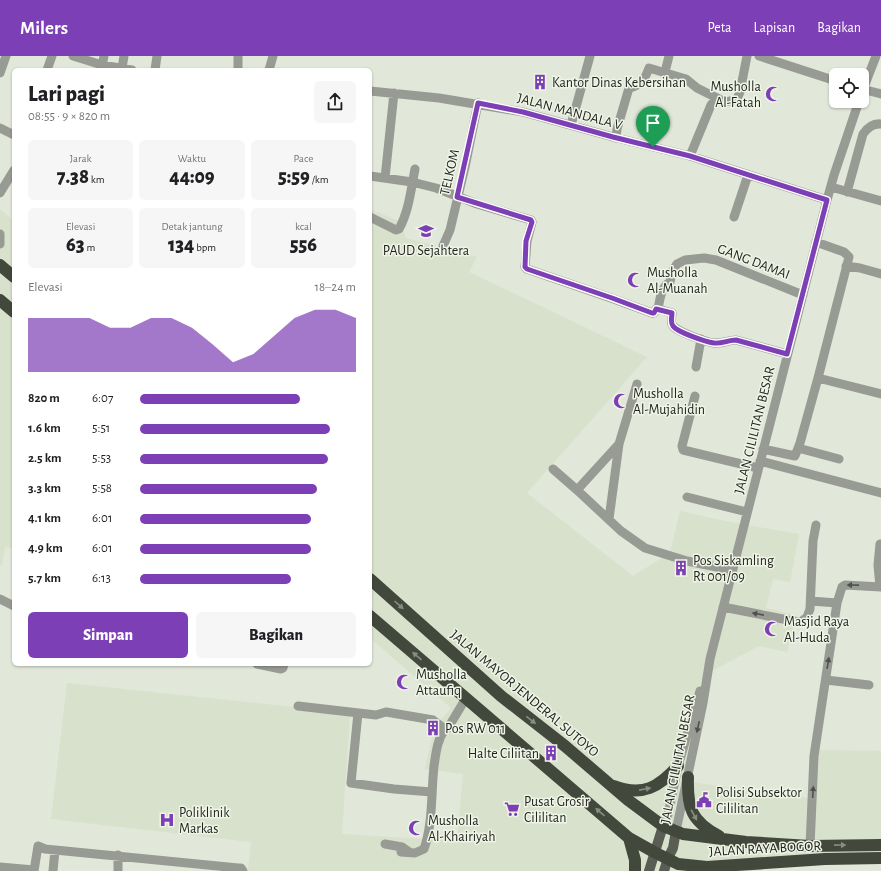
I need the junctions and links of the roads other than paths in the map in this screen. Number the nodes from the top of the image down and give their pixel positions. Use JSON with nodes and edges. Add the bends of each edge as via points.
{"nodes":[{"id":1,"x":6,"y":56,"type":"edge"},
{"id":2,"x":52,"y":56,"type":"edge"},
{"id":3,"x":73,"y":56,"type":"edge"},
{"id":4,"x":124,"y":56,"type":"edge"},
{"id":5,"x":157,"y":56,"type":"edge"},
{"id":6,"x":238,"y":56,"type":"edge"},
{"id":7,"x":273,"y":56,"type":"edge"},
{"id":8,"x":590,"y":56,"type":"edge"},
{"id":9,"x":669,"y":56,"type":"edge"},
{"id":10,"x":747,"y":56,"type":"edge"},
{"id":11,"x":759,"y":56,"type":"edge"},
{"id":12,"x":876,"y":56,"type":"edge"},
{"id":13,"x":102,"y":64,"type":"edge"},
{"id":14,"x":48,"y":68,"type":"edge"},
{"id":15,"x":122,"y":68,"type":"joint"},
{"id":16,"x":155,"y":68,"type":"edge"},
{"id":17,"x":238,"y":68,"type":"edge"},
{"id":18,"x":270,"y":68,"type":"edge"},
{"id":19,"x":665,"y":72,"type":"junction"},
{"id":20,"x":0,"y":73,"type":"edge"},
{"id":21,"x":869,"y":73,"type":"edge"},
{"id":22,"x":829,"y":79,"type":"edge"},
{"id":23,"x":372,"y":91,"type":"edge"},
{"id":24,"x":869,"y":91,"type":"edge"},
{"id":25,"x":394,"y":93,"type":"junction"},
{"id":26,"x":881,"y":94,"type":"edge"},
{"id":27,"x":717,"y":98,"type":"junction"},
{"id":28,"x":478,"y":103,"type":"junction"},
{"id":29,"x":857,"y":108,"type":"edge"},
{"id":30,"x":881,"y":124,"type":"edge"},
{"id":31,"x":571,"y":125,"type":"junction"},
{"id":32,"x":0,"y":128,"type":"edge"},
{"id":33,"x":12,"y":134,"type":"edge"},
{"id":34,"x":616,"y":138,"type":"junction"},
{"id":35,"x":690,"y":156,"type":"junction"},
{"id":36,"x":415,"y":169,"type":"dead end"},
{"id":37,"x":12,"y":173,"type":"edge"},
{"id":38,"x":748,"y":175,"type":"junction"},
{"id":39,"x":372,"y":176,"type":"edge"},
{"id":40,"x":386,"y":178,"type":"junction"},
{"id":41,"x":412,"y":182,"type":"junction"},
{"id":42,"x":831,"y":187,"type":"junction"},
{"id":43,"x":847,"y":192,"type":"junction"},
{"id":44,"x":0,"y":193,"type":"edge"},
{"id":45,"x":457,"y":197,"type":"junction"},
{"id":46,"x":827,"y":200,"type":"junction"},
{"id":47,"x":881,"y":201,"type":"edge"},
{"id":48,"x":734,"y":217,"type":"dead end"},
{"id":49,"x":372,"y":218,"type":"edge"},
{"id":50,"x":0,"y":234,"type":"edge"},
{"id":51,"x":816,"y":242,"type":"junction"},
{"id":52,"x":0,"y":244,"type":"edge"},
{"id":53,"x":443,"y":246,"type":"dead end"},
{"id":54,"x":0,"y":265,"type":"edge"},
{"id":55,"x":846,"y":266,"type":"junction"},
{"id":56,"x":12,"y":274,"type":"edge"},
{"id":57,"x":881,"y":274,"type":"edge"},
{"id":58,"x":803,"y":295,"type":"junction"},
{"id":59,"x":0,"y":300,"type":"edge"},
{"id":60,"x":658,"y":309,"type":"junction"},
{"id":61,"x":12,"y":310,"type":"edge"},
{"id":62,"x":701,"y":339,"type":"junction"},
{"id":63,"x":787,"y":354,"type":"junction"},
{"id":64,"x":696,"y":367,"type":"dead end"},
{"id":65,"x":818,"y":378,"type":"junction"},
{"id":66,"x":637,"y":384,"type":"dead end"},
{"id":67,"x":881,"y":394,"type":"edge"},
{"id":68,"x":695,"y":396,"type":"dead end"},
{"id":69,"x":619,"y":444,"type":"junction"},
{"id":70,"x":798,"y":448,"type":"junction"},
{"id":71,"x":763,"y":449,"type":"junction"},
{"id":72,"x":839,"y":459,"type":"dead end"},
{"id":73,"x":759,"y":464,"type":"junction"},
{"id":74,"x":552,"y":469,"type":"dead end"},
{"id":75,"x":577,"y":490,"type":"junction"},
{"id":76,"x":881,"y":493,"type":"edge"},
{"id":77,"x":687,"y":497,"type":"dead end"},
{"id":78,"x":747,"y":512,"type":"junction"},
{"id":79,"x":609,"y":519,"type":"junction"},
{"id":80,"x":816,"y":525,"type":"dead end"},
{"id":81,"x":880,"y":544,"type":"edge"},
{"id":82,"x":732,"y":570,"type":"junction"},
{"id":83,"x":372,"y":581,"type":"edge"},
{"id":84,"x":880,"y":587,"type":"edge"},
{"id":85,"x":0,"y":599,"type":"edge"},
{"id":86,"x":811,"y":601,"type":"junction"},
{"id":87,"x":837,"y":603,"type":"junction"},
{"id":88,"x":12,"y":605,"type":"edge"},
{"id":89,"x":723,"y":607,"type":"junction"},
{"id":90,"x":372,"y":618,"type":"edge"},
{"id":91,"x":267,"y":666,"type":"edge"},
{"id":92,"x":284,"y":666,"type":"edge"},
{"id":93,"x":707,"y":675,"type":"junction"},
{"id":94,"x":826,"y":680,"type":"junction"},
{"id":95,"x":869,"y":685,"type":"dead end"},
{"id":96,"x":466,"y":698,"type":"junction"},
{"id":97,"x":298,"y":706,"type":"dead end"},
{"id":98,"x":358,"y":713,"type":"junction"},
{"id":99,"x":445,"y":729,"type":"junction"},
{"id":100,"x":678,"y":766,"type":"junction"},
{"id":101,"x":688,"y":777,"type":"junction"},
{"id":102,"x":608,"y":783,"type":"junction"},
{"id":103,"x":432,"y":792,"type":"junction"},
{"id":104,"x":663,"y":826,"type":"junction"},
{"id":105,"x":676,"y":831,"type":"junction"},
{"id":106,"x":629,"y":838,"type":"junction"},
{"id":107,"x":728,"y":840,"type":"junction"},
{"id":108,"x":385,"y":844,"type":"dead end"},
{"id":109,"x":881,"y":845,"type":"edge"},
{"id":110,"x":810,"y":846,"type":"junction"},
{"id":111,"x":656,"y":848,"type":"junction"},
{"id":112,"x":55,"y":850,"type":"junction"},
{"id":113,"x":670,"y":853,"type":"junction"},
{"id":114,"x":118,"y":855,"type":"junction"},
{"id":115,"x":881,"y":858,"type":"edge"},
{"id":116,"x":181,"y":866,"type":"edge"},
{"id":117,"x":0,"y":867,"type":"edge"},
{"id":118,"x":770,"y":867,"type":"edge"},
{"id":119,"x":726,"y":869,"type":"edge"},
{"id":120,"x":34,"y":871,"type":"edge"},
{"id":121,"x":53,"y":871,"type":"edge"},
{"id":122,"x":118,"y":871,"type":"edge"},
{"id":123,"x":243,"y":871,"type":"edge"},
{"id":124,"x":635,"y":871,"type":"edge"},
{"id":125,"x":649,"y":871,"type":"edge"},
{"id":126,"x":664,"y":871,"type":"edge"}],
"edges":[{"from":1,"to":20,"type":"street"},
{"from":2,"to":14,"type":"street"},
{"from":3,"to":13,"type":"street"},
{"from":4,"to":15,"type":"street"},
{"from":5,"to":16,"type":"street"},
{"from":6,"to":17,"type":"street"},
{"from":7,"to":18,"type":"street"},
{"from":8,"to":31,"type":"street"},
{"from":9,"to":19,"type":"street"},
{"from":10,"to":27,"type":"street","via":[[738,99],[724,102]]},
{"from":11,"to":22,"type":"street"},
{"from":12,"to":21,"type":"street"},
{"from":13,"to":15,"type":"street"},
{"from":19,"to":27,"type":"street","via":[[686,79]]},
{"from":19,"to":34,"type":"street","via":[[650,68],[641,83],[630,88]]},
{"from":23,"to":25,"type":"street","name":"JALAN MANDALA V"},
{"from":24,"to":26,"type":"street"},
{"from":25,"to":28,"type":"street","name":"JALAN MANDALA V"},
{"from":25,"to":40,"type":"street"},
{"from":27,"to":35,"type":"street","via":[[711,105]]},
{"from":28,"to":31,"type":"street","name":"JALAN MANDALA V"},
{"from":28,"to":45,"type":"street","name":"TELKOM"},
{"from":29,"to":42,"type":"street","name":"JALAN CILILITAN BESAR"},
{"from":30,"to":43,"type":"street","via":[[873,124],[863,134]]},
{"from":31,"to":34,"type":"street","name":"JALAN MANDALA V"},
{"from":32,"to":33,"type":"street"},
{"from":34,"to":35,"type":"street","name":"JALAN MANDALA V"},
{"from":35,"to":38,"type":"street","name":"JALAN MANDALA V"},
{"from":36,"to":41,"type":"street"},
{"from":37,"to":44,"type":"street"},
{"from":38,"to":46,"type":"street","name":"JALAN MANDALA V"},
{"from":38,"to":48,"type":"street"},
{"from":39,"to":40,"type":"street"},
{"from":40,"to":41,"type":"street"},
{"from":41,"to":45,"type":"street"},
{"from":41,"to":49,"type":"street","via":[[403,221],[397,230]]},
{"from":42,"to":43,"type":"street"},
{"from":42,"to":46,"type":"street","name":"JALAN CILILITAN BESAR"},
{"from":43,"to":47,"type":"street"},
{"from":45,"to":53,"type":"street","name":"TELKOM","via":[[450,230]]},
{"from":45,"to":60,"type":"street","via":[[531,220],[526,241],[527,269],[652,313]]},
{"from":46,"to":51,"type":"street","name":"JALAN CILILITAN BESAR"},
{"from":50,"to":52,"type":"street"},
{"from":51,"to":55,"type":"street","via":[[848,255]]},
{"from":51,"to":58,"type":"street","name":"JALAN CILILITAN BESAR"},
{"from":54,"to":56,"type":"highway"},
{"from":55,"to":57,"type":"street"},
{"from":55,"to":65,"type":"street"},
{"from":58,"to":60,"type":"street","name":"GANG DAMAI","via":[[716,260],[698,258],[685,260],[675,266],[670,282],[663,290]]},
{"from":58,"to":63,"type":"street","name":"JALAN CILILITAN BESAR"},
{"from":59,"to":61,"type":"highway"},
{"from":60,"to":62,"type":"street","via":[[672,313],[673,327]]},
{"from":62,"to":63,"type":"street","via":[[713,343],[736,340]]},
{"from":62,"to":64,"type":"street"},
{"from":63,"to":71,"type":"street","name":"JALAN CILILITAN BESAR"},
{"from":65,"to":67,"type":"street"},
{"from":65,"to":70,"type":"street"},
{"from":66,"to":69,"type":"street"},
{"from":68,"to":73,"type":"street","via":[[683,450]]},
{"from":69,"to":75,"type":"street"},
{"from":69,"to":79,"type":"street"},
{"from":70,"to":71,"type":"street","via":[[795,456]]},
{"from":70,"to":72,"type":"street"},
{"from":71,"to":73,"type":"street","name":"JALAN CILILITAN BESAR"},
{"from":73,"to":76,"type":"street"},
{"from":73,"to":78,"type":"street","name":"JALAN CILILITAN BESAR"},
{"from":74,"to":75,"type":"street"},
{"from":75,"to":79,"type":"street"},
{"from":77,"to":78,"type":"street"},
{"from":78,"to":82,"type":"street","name":"JALAN CILILITAN BESAR"},
{"from":79,"to":82,"type":"street","via":[[645,548],[687,561]]},
{"from":80,"to":86,"type":"street","via":[[812,553]]},
{"from":81,"to":84,"type":"street"},
{"from":82,"to":89,"type":"street","name":"JALAN CILILITAN BESAR"},
{"from":83,"to":102,"type":"highway","name":"JALAN MAYOR JENDERAL SUTOYO","one_way":true,"via":[[501,696]]},
{"from":84,"to":87,"type":"street","one_way":true,"via":[[845,585]]},
{"from":85,"to":88,"type":"street"},
{"from":86,"to":87,"type":"street"},
{"from":86,"to":89,"type":"street","one_way":true,"via":[[807,617],[798,622]]},
{"from":94,"to":87,"type":"street","one_way":true},
{"from":89,"to":93,"type":"street","name":"JALAN CILILITAN BESAR"},
{"from":96,"to":90,"type":"highway","one_way":true},
{"from":91,"to":92,"type":"street","via":[[281,669]]},
{"from":93,"to":100,"type":"street","name":"JALAN CILILITAN BESAR"},
{"from":93,"to":101,"type":"street","name":"JALAN CILILITAN BESAR","one_way":true},
{"from":94,"to":95,"type":"street"},
{"from":110,"to":94,"type":"street","one_way":true,"via":[[814,756]]},
{"from":96,"to":99,"type":"street"},
{"from":106,"to":96,"type":"highway","one_way":true},
{"from":97,"to":98,"type":"street"},
{"from":98,"to":99,"type":"street","via":[[376,715],[386,712],[433,720]]},
{"from":98,"to":103,"type":"street","via":[[351,783]]},
{"from":99,"to":103,"type":"street","via":[[439,739]]},
{"from":102,"to":100,"type":"highway","one_way":true,"via":[[630,790],[651,788],[664,781]]},
{"from":100,"to":104,"type":"street","name":"JALAN CILILITAN BESAR","via":[[667,819]]},
{"from":101,"to":105,"type":"street","name":"JALAN CILILITAN BESAR"},
{"from":101,"to":107,"type":"highway","one_way":true,"via":[[687,793],[695,818],[702,826]]},
{"from":102,"to":104,"type":"highway","name":"JALAN MAYOR JENDERAL SUTOYO"},
{"from":103,"to":108,"type":"street","via":[[430,826],[424,849],[418,852],[405,852],[402,846]]},
{"from":104,"to":105,"type":"highway","name":"JALAN RAYA BOGOR"},
{"from":104,"to":111,"type":"main road","name":"JALAN CILILITAN BESAR"},
{"from":105,"to":107,"type":"highway","name":"JALAN RAYA BOGOR"},
{"from":105,"to":113,"type":"main road","name":"JALAN CILILITAN BESAR"},
{"from":106,"to":111,"type":"highway"},
{"from":106,"to":124,"type":"highway"},
{"from":107,"to":110,"type":"highway","name":"JALAN RAYA BOGOR"},
{"from":110,"to":109,"type":"highway","name":"JALAN RAYA BOGOR","one_way":true},
{"from":111,"to":113,"type":"highway","name":"JALAN RAYA BOGOR"},
{"from":111,"to":125,"type":"main road","name":"JALAN CILILITAN BESAR"},
{"from":112,"to":114,"type":"street"},
{"from":112,"to":120,"type":"street","via":[[38,846]]},
{"from":112,"to":121,"type":"street"},
{"from":113,"to":119,"type":"highway","name":"JALAN RAYA BOGOR","via":[[678,864]]},
{"from":113,"to":126,"type":"main road","name":"JALAN CILILITAN BESAR"},
{"from":114,"to":116,"type":"street"},
{"from":114,"to":122,"type":"street"},
{"from":115,"to":118,"type":"highway","name":"JALAN RAYA BOGOR","via":[[824,859]]},
{"from":116,"to":123,"type":"street","via":[[241,868]]},
{"from":117,"to":120,"type":"street"},
{"from":118,"to":119,"type":"highway","name":"JALAN RAYA BOGOR"}]}
